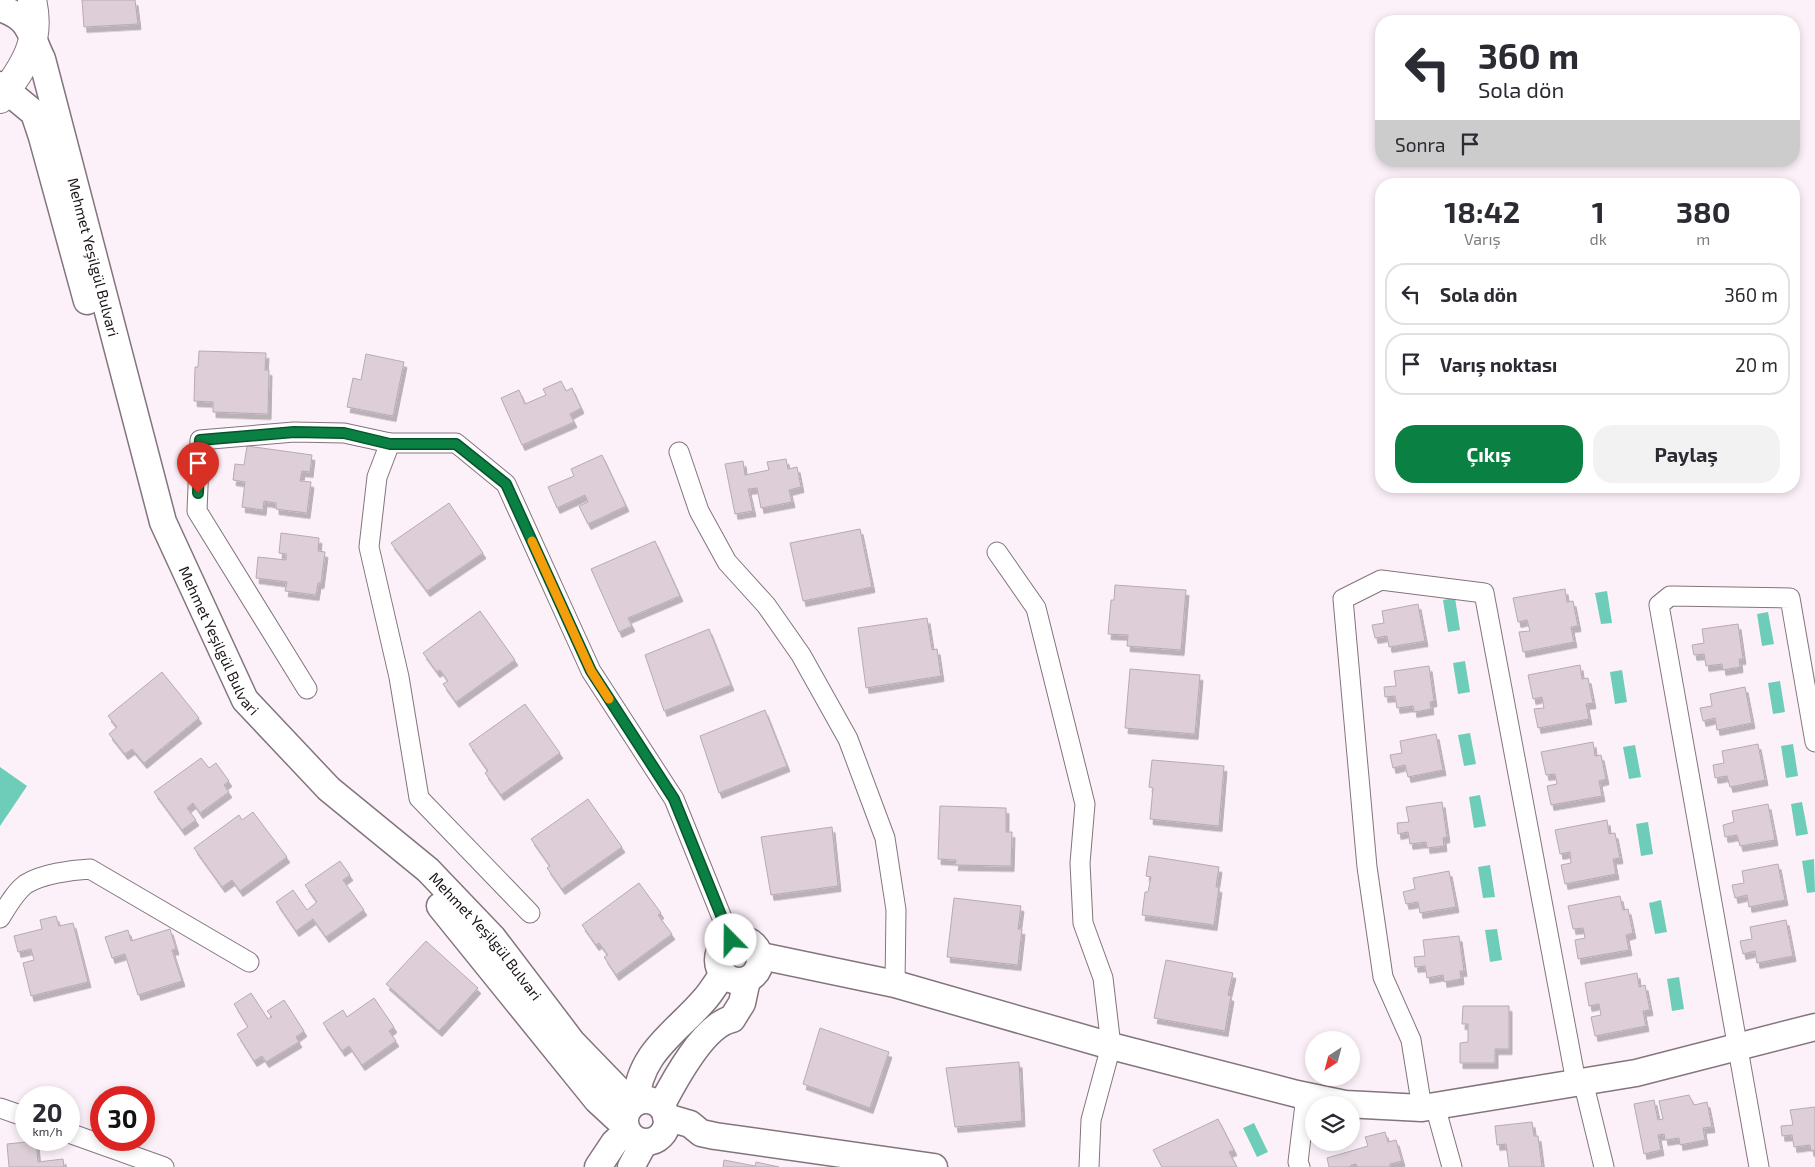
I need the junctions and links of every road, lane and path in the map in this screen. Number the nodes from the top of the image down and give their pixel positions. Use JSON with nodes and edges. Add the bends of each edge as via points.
{"nodes":[{"id":1,"x":32,"y":0,"type":"edge"},
{"id":2,"x":0,"y":8,"type":"edge"},
{"id":3,"x":33,"y":42,"type":"junction"},
{"id":4,"x":2,"y":91,"type":"edge"},
{"id":5,"x":57,"y":156,"type":"junction"},
{"id":6,"x":390,"y":444,"type":"junction"},
{"id":7,"x":679,"y":452,"type":"dead end"},
{"id":8,"x":997,"y":552,"type":"dead end"},
{"id":9,"x":307,"y":689,"type":"dead end"},
{"id":10,"x":1815,"y":742,"type":"edge"},
{"id":11,"x":530,"y":913,"type":"dead end"},
{"id":12,"x":0,"y":918,"type":"edge"},
{"id":13,"x":731,"y":940,"type":"junction"},
{"id":14,"x":761,"y":956,"type":"junction"},
{"id":15,"x":249,"y":962,"type":"dead end"},
{"id":16,"x":735,"y":977,"type":"junction"},
{"id":17,"x":895,"y":984,"type":"junction"},
{"id":18,"x":1815,"y":1027,"type":"edge"},
{"id":19,"x":1111,"y":1046,"type":"junction"},
{"id":20,"x":1737,"y":1047,"type":"junction"},
{"id":21,"x":1580,"y":1082,"type":"junction"},
{"id":22,"x":1306,"y":1096,"type":"edge"},
{"id":23,"x":1305,"y":1104,"type":"edge"},
{"id":24,"x":1360,"y":1105,"type":"edge"},
{"id":25,"x":1429,"y":1107,"type":"junction"},
{"id":26,"x":0,"y":1108,"type":"edge"},
{"id":27,"x":15,"y":1113,"type":"edge"},
{"id":28,"x":643,"y":1121,"type":"junction"},
{"id":29,"x":80,"y":1136,"type":"edge"},
{"id":30,"x":164,"y":1167,"type":"edge"},
{"id":31,"x":598,"y":1167,"type":"edge"},
{"id":32,"x":631,"y":1167,"type":"edge"},
{"id":33,"x":934,"y":1167,"type":"edge"},
{"id":34,"x":1089,"y":1167,"type":"edge"},
{"id":35,"x":1300,"y":1167,"type":"edge"},
{"id":36,"x":1452,"y":1167,"type":"edge"},
{"id":37,"x":1604,"y":1167,"type":"edge"},
{"id":38,"x":1759,"y":1167,"type":"edge"}],
"edges":[{"from":1,"to":3,"type":"main road","via":[[36,15]]},
{"from":2,"to":3,"type":"main road","name":"Mehmet Yeşilgül Bulvari","via":[[29,26]]},
{"from":3,"to":4,"type":"main road","via":[[24,65]]},
{"from":3,"to":5,"type":"main road","name":"Mehmet Yeşilgül Bulvari","via":[[49,79]]},
{"from":4,"to":5,"type":"main road","name":"Mehmet Yeşilgül Bulvari","via":[[34,113]]},
{"from":5,"to":28,"type":"main road","name":"Mehmet Yeşilgül Bulvari","via":[[150,527],[232,708],[319,799],[419,880],[597,1100]]},
{"from":6,"to":9,"type":"street","via":[[334,433],[294,432],[200,440],[197,511]]},
{"from":6,"to":11,"type":"street","via":[[377,477],[369,547],[399,677],[419,798]]},
{"from":6,"to":13,"type":"street","via":[[456,444],[506,484],[591,671],[674,799]]},
{"from":7,"to":17,"type":"street","via":[[699,511],[727,562],[766,605],[801,655],[848,739],[885,838],[896,910]]},
{"from":8,"to":19,"type":"street","via":[[1036,608],[1086,804],[1080,863],[1083,923],[1103,978]]},
{"from":10,"to":20,"type":"street","via":[[1790,598],[1670,596],[1659,605]]},
{"from":12,"to":15,"type":"street","via":[[26,884],[67,870],[90,869]]},
{"from":13,"to":14,"type":"main road","via":[[745,939],[754,943]]},
{"from":13,"to":16,"type":"main road","via":[[724,944],[718,957]]},
{"from":14,"to":16,"type":"main road","via":[[758,970]]},
{"from":14,"to":17,"type":"main road"},
{"from":16,"to":28,"type":"main road","via":[[705,999],[652,1053],[639,1078]]},
{"from":16,"to":28,"type":"main road","via":[[742,1003],[732,1019],[724,1020],[695,1047],[694,1055]]},
{"from":17,"to":19,"type":"main road"},
{"from":18,"to":20,"type":"main road"},
{"from":19,"to":22,"type":"main road"},
{"from":19,"to":34,"type":"street","via":[[1091,1120]]},
{"from":20,"to":21,"type":"main road","via":[[1636,1073]]},
{"from":20,"to":38,"type":"street"},
{"from":21,"to":25,"type":"main road"},
{"from":21,"to":25,"type":"street","via":[[1484,593],[1381,580],[1343,599],[1367,867],[1383,977],[1411,1040]]},
{"from":21,"to":37,"type":"street"},
{"from":23,"to":35,"type":"street"},
{"from":24,"to":25,"type":"main road"},
{"from":25,"to":36,"type":"street"},
{"from":26,"to":27,"type":"street"},
{"from":28,"to":31,"type":"main road","via":[[609,1149]]},
{"from":28,"to":32,"type":"main road"},
{"from":28,"to":33,"type":"main road","name":"Mehmet Yeşilgül Bulvari","via":[[690,1124],[701,1133]]},
{"from":29,"to":30,"type":"street"}]}
